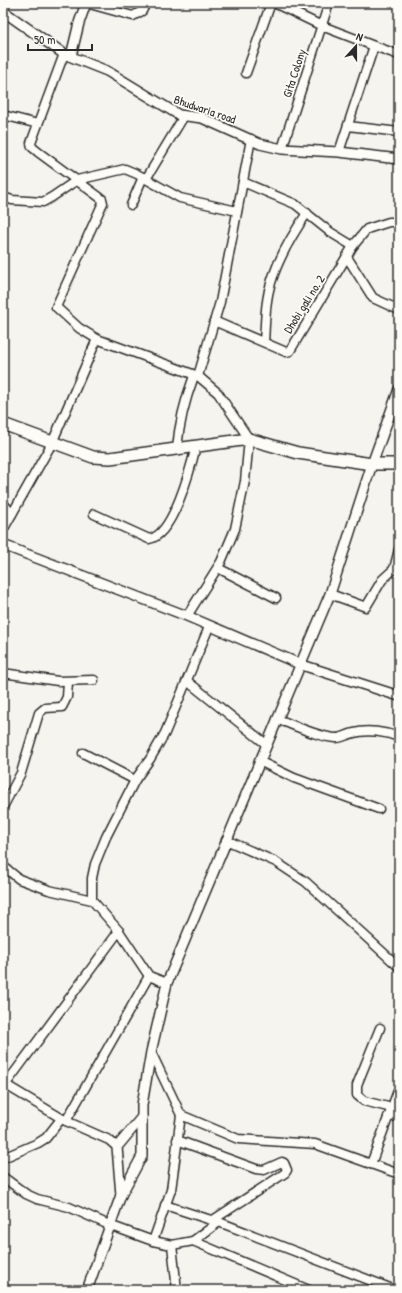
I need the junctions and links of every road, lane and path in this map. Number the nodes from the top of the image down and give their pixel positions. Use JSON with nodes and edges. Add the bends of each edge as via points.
{"nodes":[{"id":1,"x":86,"y":3,"type":"edge"},
{"id":2,"x":146,"y":3,"type":"edge"},
{"id":3,"x":271,"y":3,"type":"edge"},
{"id":4,"x":274,"y":3,"type":"edge"},
{"id":5,"x":329,"y":3,"type":"edge"},
{"id":6,"x":3,"y":11,"type":"edge"},
{"id":7,"x":322,"y":26,"type":"junction"},
{"id":8,"x":374,"y":46,"type":"junction"},
{"id":9,"x":68,"y":55,"type":"junction"},
{"id":10,"x":399,"y":55,"type":"edge"},
{"id":11,"x":246,"y":73,"type":"dead end"},
{"id":12,"x":3,"y":115,"type":"edge"},
{"id":13,"x":184,"y":116,"type":"junction"},
{"id":14,"x":38,"y":124,"type":"junction"},
{"id":15,"x":348,"y":126,"type":"junction"},
{"id":16,"x":399,"y":132,"type":"edge"},
{"id":17,"x":251,"y":139,"type":"junction"},
{"id":18,"x":282,"y":150,"type":"junction"},
{"id":19,"x":339,"y":152,"type":"junction"},
{"id":20,"x":399,"y":159,"type":"edge"},
{"id":21,"x":145,"y":178,"type":"junction"},
{"id":22,"x":77,"y":180,"type":"junction"},
{"id":23,"x":242,"y":182,"type":"junction"},
{"id":24,"x":3,"y":197,"type":"edge"},
{"id":25,"x":131,"y":205,"type":"dead end"},
{"id":26,"x":237,"y":211,"type":"junction"},
{"id":27,"x":307,"y":214,"type":"junction"},
{"id":28,"x":399,"y":222,"type":"edge"},
{"id":29,"x":353,"y":246,"type":"junction"},
{"id":30,"x":347,"y":257,"type":"junction"},
{"id":31,"x":399,"y":310,"type":"edge"},
{"id":32,"x":214,"y":322,"type":"junction"},
{"id":33,"x":97,"y":339,"type":"junction"},
{"id":34,"x":264,"y":342,"type":"junction"},
{"id":35,"x":196,"y":376,"type":"junction"},
{"id":36,"x":399,"y":389,"type":"edge"},
{"id":37,"x":3,"y":424,"type":"edge"},
{"id":38,"x":249,"y":439,"type":"junction"},
{"id":39,"x":52,"y":442,"type":"junction"},
{"id":40,"x":196,"y":446,"type":"junction"},
{"id":41,"x":177,"y":449,"type":"junction"},
{"id":42,"x":372,"y":464,"type":"junction"},
{"id":43,"x":399,"y":464,"type":"edge"},
{"id":44,"x":3,"y":503,"type":"edge"},
{"id":45,"x":12,"y":514,"type":"junction"},
{"id":46,"x":94,"y":514,"type":"dead end"},
{"id":47,"x":3,"y":530,"type":"edge"},
{"id":48,"x":3,"y":545,"type":"edge"},
{"id":49,"x":399,"y":549,"type":"edge"},
{"id":50,"x":218,"y":568,"type":"junction"},
{"id":51,"x":330,"y":594,"type":"junction"},
{"id":52,"x":276,"y":598,"type":"dead end"},
{"id":53,"x":187,"y":616,"type":"junction"},
{"id":54,"x":209,"y":627,"type":"junction"},
{"id":55,"x":302,"y":664,"type":"junction"},
{"id":56,"x":3,"y":673,"type":"edge"},
{"id":57,"x":94,"y":680,"type":"dead end"},
{"id":58,"x":187,"y":681,"type":"junction"},
{"id":59,"x":68,"y":682,"type":"junction"},
{"id":60,"x":399,"y":696,"type":"edge"},
{"id":61,"x":278,"y":719,"type":"junction"},
{"id":62,"x":399,"y":737,"type":"edge"},
{"id":63,"x":266,"y":744,"type":"junction"},
{"id":64,"x":83,"y":753,"type":"dead end"},
{"id":65,"x":259,"y":761,"type":"junction"},
{"id":66,"x":134,"y":780,"type":"junction"},
{"id":67,"x":4,"y":805,"type":"dead end"},
{"id":68,"x":379,"y":809,"type":"dead end"},
{"id":69,"x":226,"y":840,"type":"junction"},
{"id":70,"x":3,"y":866,"type":"edge"},
{"id":71,"x":92,"y":900,"type":"junction"},
{"id":72,"x":119,"y":931,"type":"junction"},
{"id":73,"x":399,"y":967,"type":"edge"},
{"id":74,"x":148,"y":976,"type":"junction"},
{"id":75,"x":167,"y":983,"type":"junction"},
{"id":76,"x":380,"y":1028,"type":"dead end"},
{"id":77,"x":150,"y":1052,"type":"junction"},
{"id":78,"x":5,"y":1087,"type":"edge"},
{"id":79,"x":399,"y":1088,"type":"edge"},
{"id":80,"x":392,"y":1108,"type":"junction"},
{"id":81,"x":180,"y":1115,"type":"junction"},
{"id":82,"x":399,"y":1116,"type":"edge"},
{"id":83,"x":142,"y":1117,"type":"junction"},
{"id":84,"x":388,"y":1117,"type":"junction"},
{"id":85,"x":64,"y":1120,"type":"junction"},
{"id":86,"x":177,"y":1140,"type":"junction"},
{"id":87,"x":117,"y":1147,"type":"junction"},
{"id":88,"x":3,"y":1158,"type":"edge"},
{"id":89,"x":371,"y":1164,"type":"junction"},
{"id":90,"x":399,"y":1174,"type":"edge"},
{"id":91,"x":3,"y":1177,"type":"edge"},
{"id":92,"x":121,"y":1195,"type":"junction"},
{"id":93,"x":165,"y":1205,"type":"junction"},
{"id":94,"x":216,"y":1221,"type":"junction"},
{"id":95,"x":109,"y":1225,"type":"junction"},
{"id":96,"x":152,"y":1241,"type":"junction"},
{"id":97,"x":194,"y":1241,"type":"junction"},
{"id":98,"x":172,"y":1245,"type":"junction"},
{"id":99,"x":87,"y":1290,"type":"edge"},
{"id":100,"x":177,"y":1290,"type":"edge"},
{"id":101,"x":309,"y":1290,"type":"edge"},
{"id":102,"x":395,"y":1290,"type":"edge"}],
"edges":[{"from":1,"to":2,"type":"street","via":[[133,16],[142,11]]},
{"from":1,"to":9,"type":"street"},
{"from":3,"to":11,"type":"street"},
{"from":4,"to":7,"type":"street"},
{"from":5,"to":7,"type":"street","name":"Gita Colony"},
{"from":6,"to":9,"type":"street","name":"Bhudwaria road"},
{"from":7,"to":8,"type":"street"},
{"from":7,"to":18,"type":"street","name":"Gita Colony"},
{"from":8,"to":10,"type":"street"},
{"from":8,"to":15,"type":"street"},
{"from":9,"to":13,"type":"street","name":"Bhudwaria road","via":[[107,71],[167,109]]},
{"from":9,"to":14,"type":"street"},
{"from":12,"to":14,"type":"street"},
{"from":13,"to":17,"type":"street","name":"Bhudwaria road","via":[[202,118]]},
{"from":13,"to":21,"type":"street"},
{"from":14,"to":22,"type":"street","via":[[32,147]]},
{"from":15,"to":16,"type":"street"},
{"from":15,"to":19,"type":"street"},
{"from":17,"to":18,"type":"street","name":"Bhudwaria road"},
{"from":17,"to":23,"type":"street"},
{"from":18,"to":19,"type":"street","name":"Bhudwaria road"},
{"from":19,"to":20,"type":"street","name":"Bhudwaria road"},
{"from":21,"to":22,"type":"street","via":[[125,169]]},
{"from":21,"to":25,"type":"street"},
{"from":21,"to":26,"type":"street","via":[[180,198]]},
{"from":22,"to":24,"type":"street","via":[[43,202]]},
{"from":22,"to":33,"type":"street","via":[[98,195],[103,203],[56,307],[79,328]]},
{"from":23,"to":26,"type":"street"},
{"from":23,"to":27,"type":"street","via":[[295,204]]},
{"from":26,"to":32,"type":"street"},
{"from":27,"to":29,"type":"street"},
{"from":27,"to":34,"type":"street","via":[[288,241],[271,284]]},
{"from":28,"to":29,"type":"street","name":"Dhobi gali no. 2","via":[[389,222],[367,229]]},
{"from":29,"to":30,"type":"street","name":"Dhobi gali no. 2"},
{"from":30,"to":31,"type":"street","via":[[372,298]]},
{"from":30,"to":34,"type":"street","name":"Dhobi gali no. 2","via":[[290,351],[286,352]]},
{"from":32,"to":34,"type":"street","name":"Dhobi gali no. 2"},
{"from":32,"to":35,"type":"street"},
{"from":33,"to":35,"type":"street"},
{"from":33,"to":39,"type":"street"},
{"from":35,"to":38,"type":"street","via":[[218,393]]},
{"from":35,"to":41,"type":"street","via":[[184,406]]},
{"from":36,"to":42,"type":"street"},
{"from":37,"to":39,"type":"main road"},
{"from":38,"to":40,"type":"main road"},
{"from":38,"to":42,"type":"main road","via":[[298,453]]},
{"from":38,"to":50,"type":"street","via":[[245,481],[235,529]]},
{"from":39,"to":41,"type":"main road","via":[[93,457],[105,458]]},
{"from":39,"to":45,"type":"street"},
{"from":40,"to":41,"type":"main road"},
{"from":40,"to":46,"type":"street","via":[[189,475],[177,506],[164,529],[155,538]]},
{"from":42,"to":43,"type":"main road"},
{"from":42,"to":51,"type":"street"},
{"from":44,"to":45,"type":"street"},
{"from":45,"to":47,"type":"street"},
{"from":48,"to":53,"type":"street"},
{"from":49,"to":51,"type":"street","via":[[394,569],[382,580],[366,607]]},
{"from":50,"to":52,"type":"street"},
{"from":50,"to":53,"type":"street"},
{"from":51,"to":55,"type":"street"},
{"from":53,"to":54,"type":"street"},
{"from":54,"to":55,"type":"street"},
{"from":54,"to":58,"type":"street"},
{"from":55,"to":60,"type":"street"},
{"from":55,"to":61,"type":"street"},
{"from":56,"to":59,"type":"street"},
{"from":57,"to":59,"type":"street"},
{"from":58,"to":63,"type":"street"},
{"from":58,"to":66,"type":"street","via":[[150,759]]},
{"from":59,"to":67,"type":"street","via":[[67,697],[62,707],[45,708],[39,713],[21,773]]},
{"from":61,"to":62,"type":"street","via":[[329,737],[338,738],[355,732],[390,733]]},
{"from":61,"to":63,"type":"street"},
{"from":63,"to":65,"type":"street"},
{"from":64,"to":66,"type":"street"},
{"from":65,"to":68,"type":"street","via":[[294,778]]},
{"from":65,"to":69,"type":"street"},
{"from":66,"to":71,"type":"street","via":[[95,864]]},
{"from":69,"to":73,"type":"street","via":[[276,862],[306,882]]},
{"from":69,"to":75,"type":"street"},
{"from":70,"to":71,"type":"street","via":[[19,879],[49,890]]},
{"from":71,"to":72,"type":"street"},
{"from":72,"to":74,"type":"street"},
{"from":72,"to":78,"type":"street"},
{"from":74,"to":75,"type":"street"},
{"from":74,"to":85,"type":"street"},
{"from":75,"to":77,"type":"street"},
{"from":76,"to":80,"type":"street","via":[[357,1085],[357,1095],[364,1101]]},
{"from":77,"to":81,"type":"street"},
{"from":77,"to":83,"type":"street"},
{"from":78,"to":85,"type":"street"},
{"from":79,"to":80,"type":"street"},
{"from":80,"to":84,"type":"street"},
{"from":81,"to":86,"type":"street"},
{"from":81,"to":89,"type":"street","via":[[238,1138],[315,1144]]},
{"from":82,"to":84,"type":"street"},
{"from":83,"to":87,"type":"street"},
{"from":83,"to":92,"type":"street","via":[[142,1156]]},
{"from":84,"to":89,"type":"street"},
{"from":85,"to":87,"type":"street","via":[[109,1140]]},
{"from":85,"to":88,"type":"street","via":[[38,1143]]},
{"from":86,"to":93,"type":"street","via":[[171,1190]]},
{"from":86,"to":94,"type":"street","via":[[248,1168],[264,1170],[284,1163],[287,1170],[285,1173]]},
{"from":87,"to":92,"type":"street"},
{"from":89,"to":90,"type":"street"},
{"from":91,"to":95,"type":"street","via":[[37,1199],[69,1207]]},
{"from":92,"to":95,"type":"street"},
{"from":93,"to":94,"type":"street"},
{"from":93,"to":96,"type":"street"},
{"from":94,"to":97,"type":"street"},
{"from":94,"to":102,"type":"street"},
{"from":95,"to":96,"type":"street"},
{"from":95,"to":99,"type":"street"},
{"from":96,"to":98,"type":"street"},
{"from":97,"to":98,"type":"street"},
{"from":97,"to":101,"type":"street"},
{"from":98,"to":100,"type":"street"}]}
